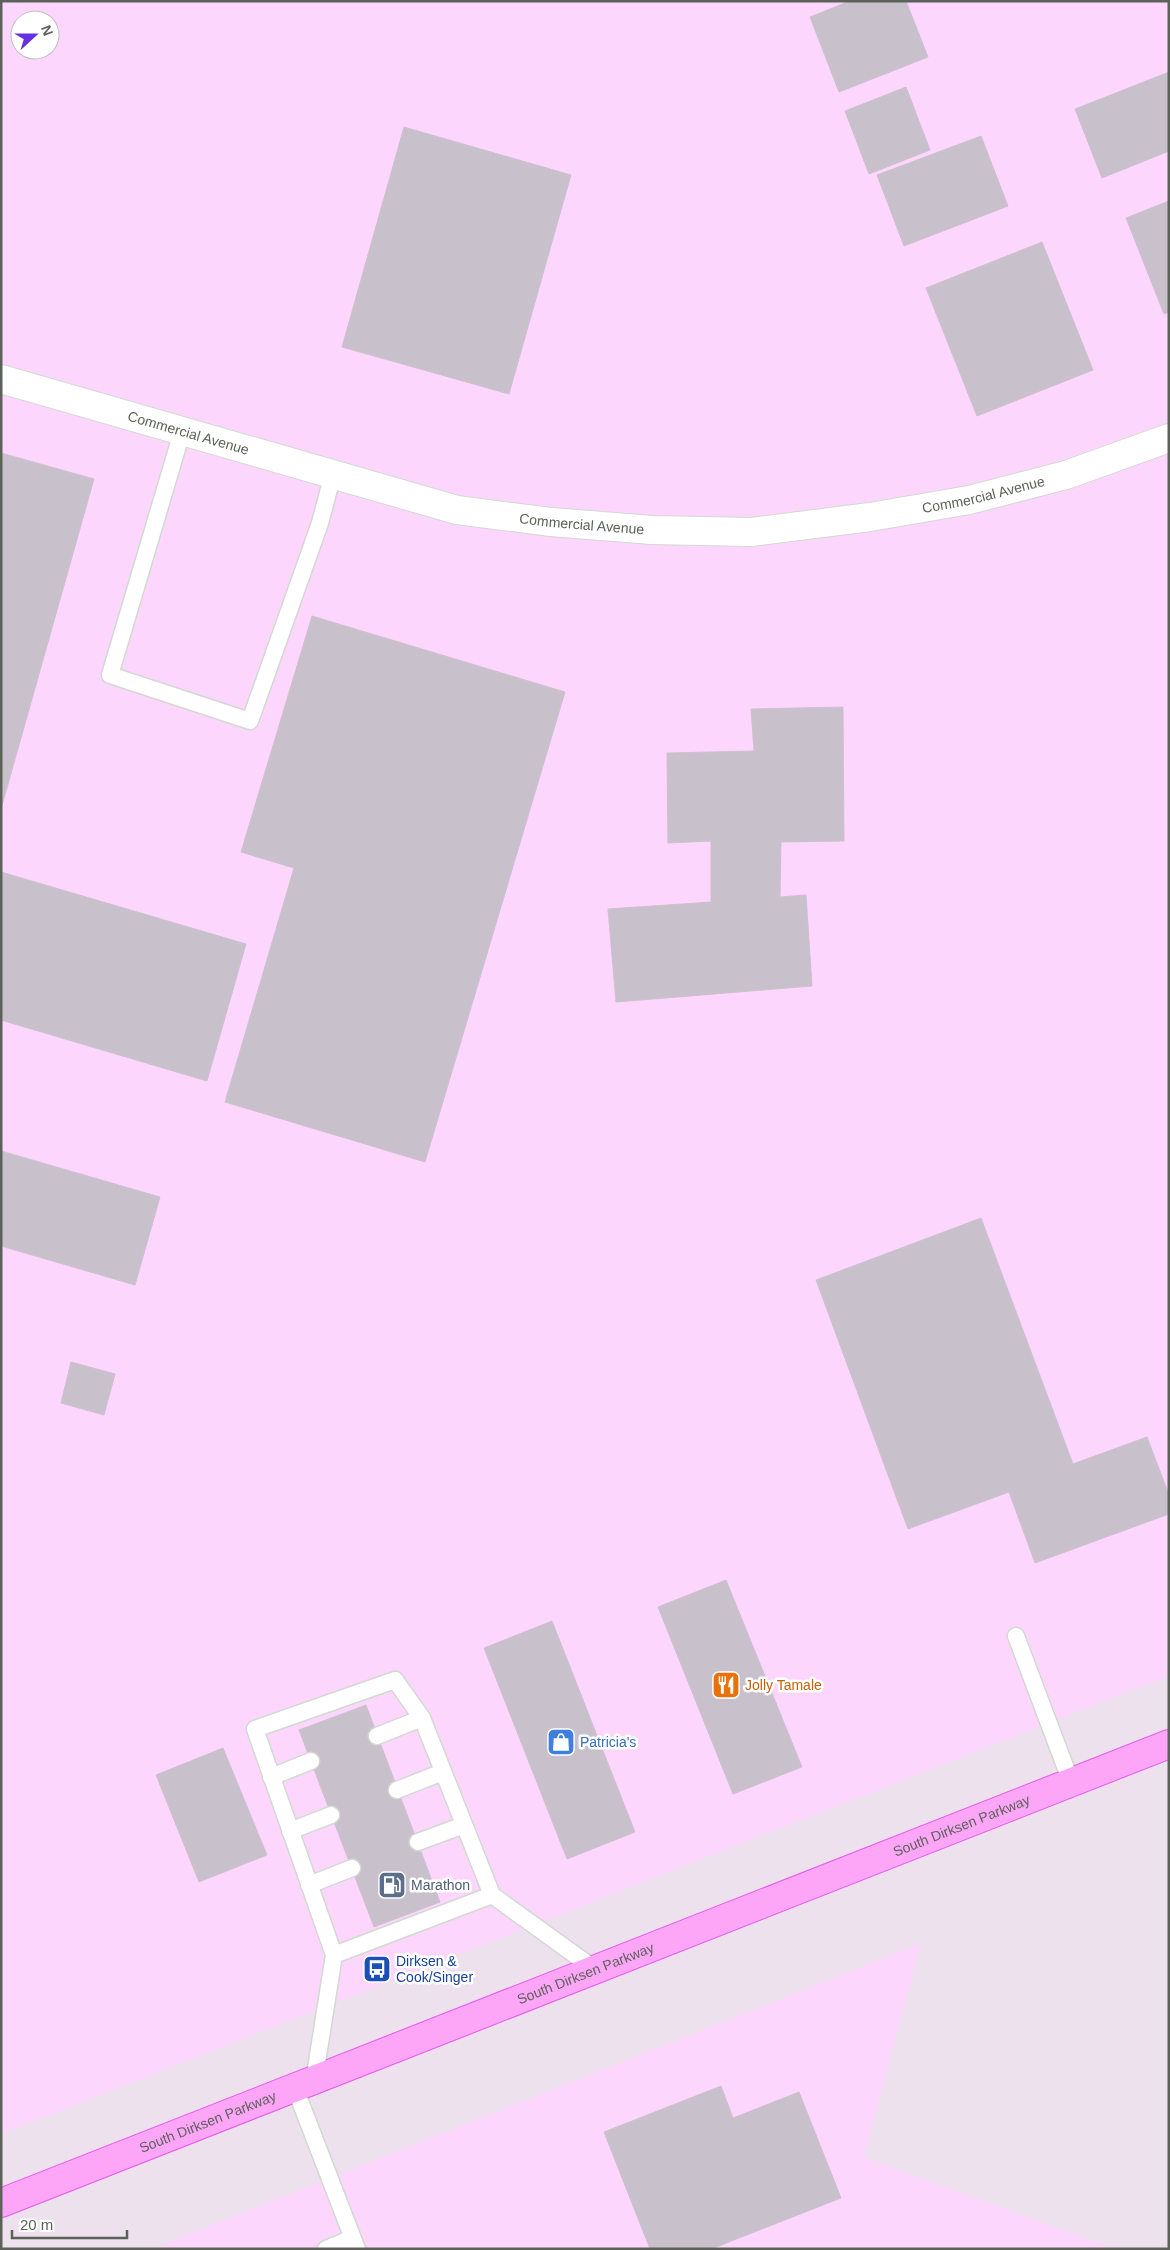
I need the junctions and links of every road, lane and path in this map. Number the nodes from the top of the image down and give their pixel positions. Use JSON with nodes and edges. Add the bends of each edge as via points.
{"nodes":[{"id":1,"x":1,"y":379,"type":"edge"},
{"id":2,"x":182,"y":432,"type":"junction"},
{"id":3,"x":1169,"y":438,"type":"edge"},
{"id":4,"x":333,"y":474,"type":"junction"},
{"id":5,"x":1016,"y":1636,"type":"dead end"},
{"id":6,"x":422,"y":1718,"type":"junction"},
{"id":7,"x":377,"y":1736,"type":"dead end"},
{"id":8,"x":1169,"y":1744,"type":"edge"},
{"id":9,"x":311,"y":1760,"type":"dead end"},
{"id":10,"x":443,"y":1772,"type":"junction"},
{"id":11,"x":271,"y":1778,"type":"junction"},
{"id":12,"x":1071,"y":1782,"type":"junction"},
{"id":13,"x":397,"y":1790,"type":"dead end"},
{"id":14,"x":331,"y":1815,"type":"dead end"},
{"id":15,"x":464,"y":1825,"type":"junction"},
{"id":16,"x":290,"y":1831,"type":"junction"},
{"id":17,"x":418,"y":1842,"type":"dead end"},
{"id":18,"x":352,"y":1868,"type":"dead end"},
{"id":19,"x":309,"y":1885,"type":"junction"},
{"id":20,"x":492,"y":1895,"type":"junction"},
{"id":21,"x":334,"y":1955,"type":"junction"},
{"id":22,"x":596,"y":1970,"type":"junction"},
{"id":23,"x":304,"y":2084,"type":"junction"},
{"id":24,"x":1,"y":2203,"type":"edge"},
{"id":25,"x":354,"y":2243,"type":"edge"},
{"id":26,"x":326,"y":2249,"type":"edge"}],
"edges":[{"from":1,"to":2,"type":"street","name":"Commercial Avenue"},
{"from":2,"to":4,"type":"street","name":"Commercial Avenue"},
{"from":2,"to":4,"type":"lane","via":[[110,675],[250,721],[320,523]]},
{"from":3,"to":4,"type":"street","name":"Commercial Avenue","via":[[1066,475],[970,500],[751,532],[652,530],[457,510]]},
{"from":5,"to":12,"type":"lane"},
{"from":6,"to":7,"type":"lane"},
{"from":6,"to":10,"type":"lane"},
{"from":6,"to":11,"type":"lane","via":[[395,1680],[255,1729]]},
{"from":8,"to":12,"type":"main road","name":"South Dirksen Parkway"},
{"from":9,"to":11,"type":"lane"},
{"from":10,"to":13,"type":"lane"},
{"from":10,"to":15,"type":"lane"},
{"from":11,"to":16,"type":"lane"},
{"from":12,"to":22,"type":"main road","name":"South Dirksen Parkway"},
{"from":14,"to":16,"type":"lane"},
{"from":15,"to":17,"type":"lane"},
{"from":15,"to":20,"type":"lane"},
{"from":16,"to":19,"type":"lane"},
{"from":18,"to":19,"type":"lane"},
{"from":19,"to":21,"type":"lane"},
{"from":20,"to":21,"type":"lane"},
{"from":20,"to":22,"type":"lane"},
{"from":21,"to":23,"type":"lane"},
{"from":22,"to":23,"type":"main road","name":"South Dirksen Parkway"},
{"from":23,"to":24,"type":"main road","name":"South Dirksen Parkway"},
{"from":23,"to":25,"type":"lane"},
{"from":25,"to":26,"type":"lane"}]}
